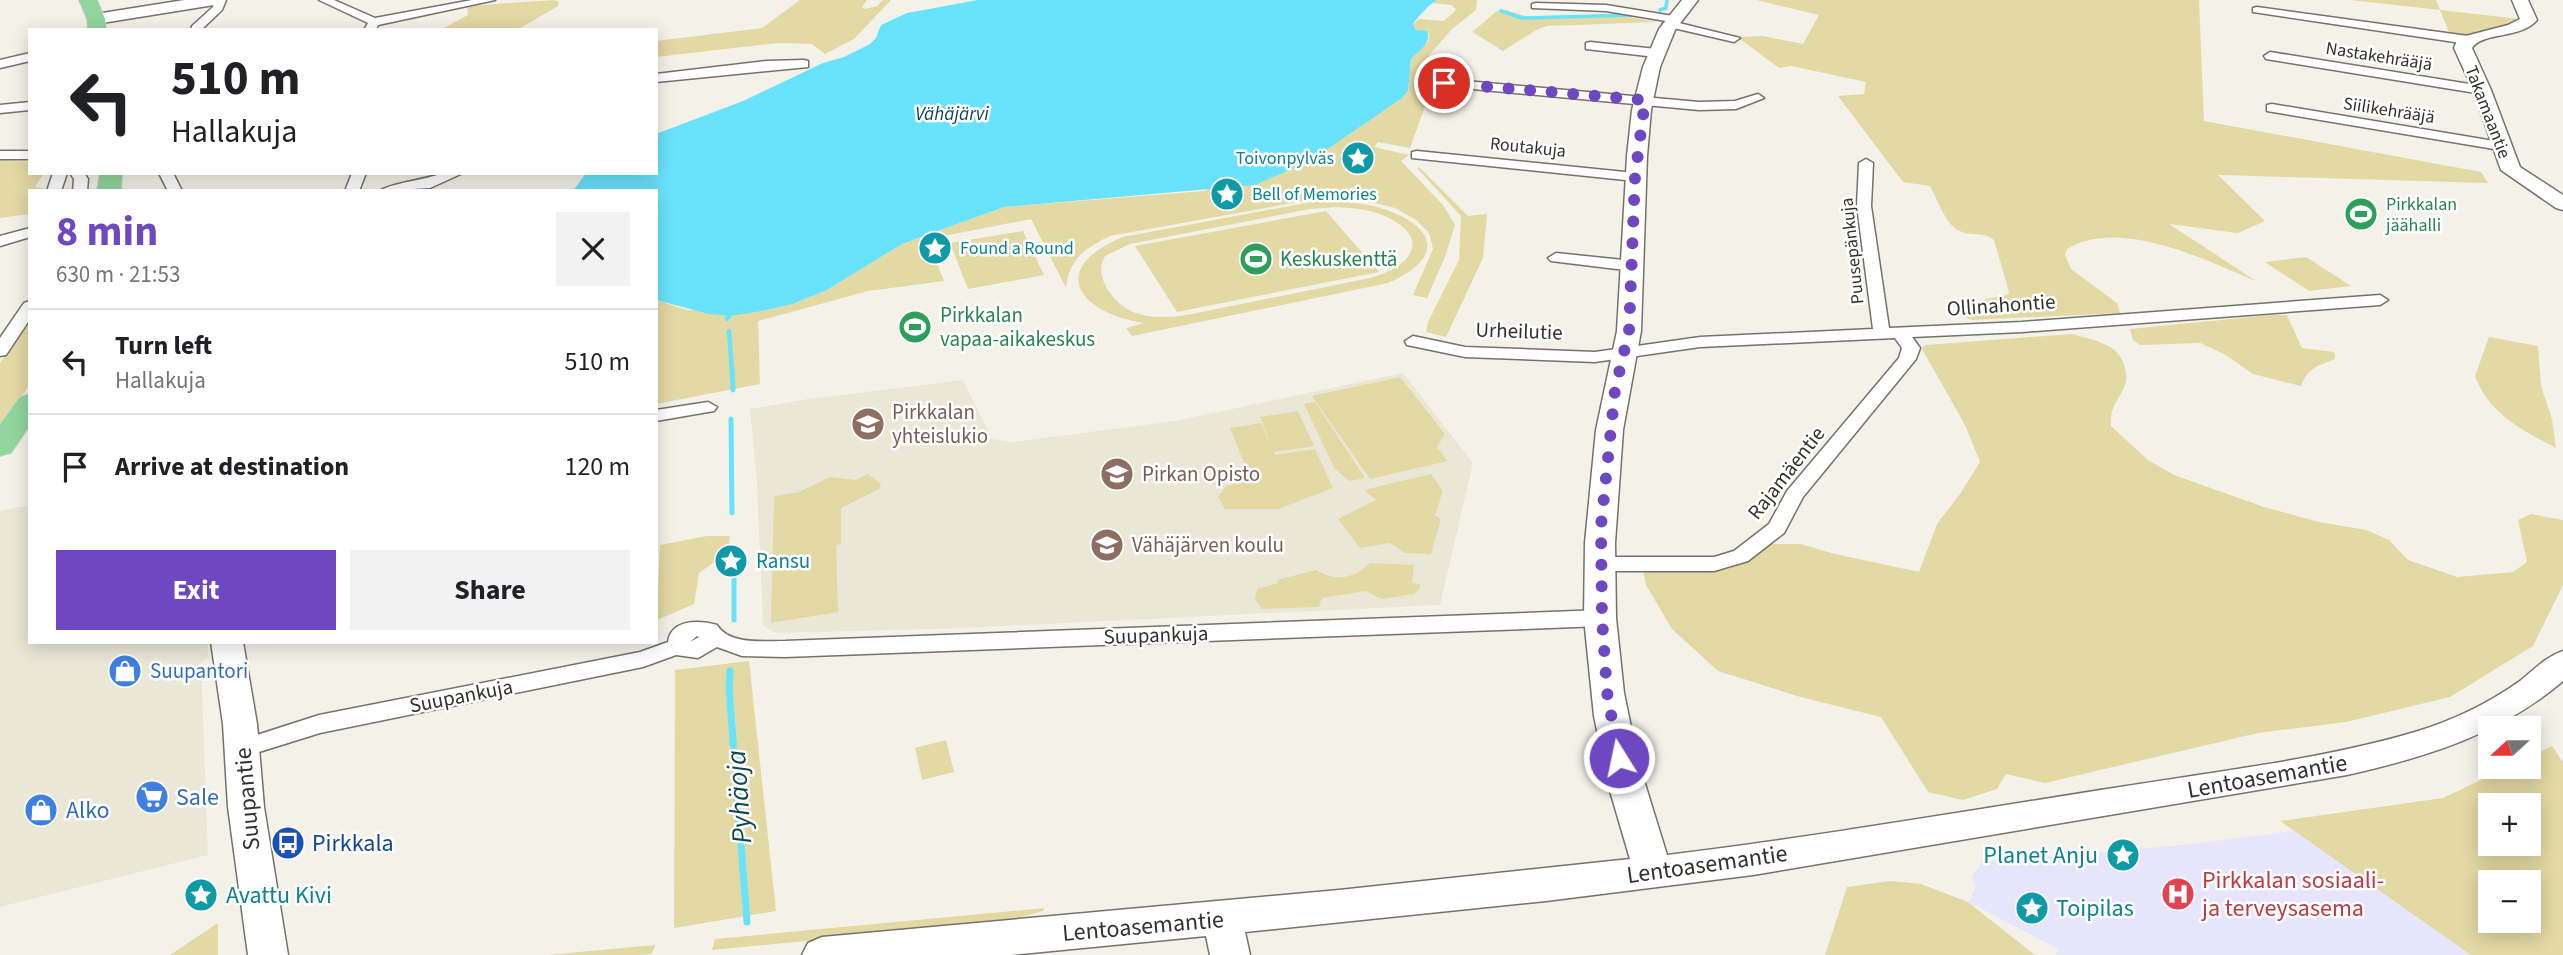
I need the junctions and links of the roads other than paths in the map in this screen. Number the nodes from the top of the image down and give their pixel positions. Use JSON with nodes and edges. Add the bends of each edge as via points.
{"nodes":[{"id":1,"x":88,"y":0,"type":"edge"},
{"id":2,"x":217,"y":0,"type":"edge"},
{"id":3,"x":325,"y":0,"type":"edge"},
{"id":4,"x":489,"y":0,"type":"edge"},
{"id":5,"x":1690,"y":0,"type":"edge"},
{"id":6,"x":2520,"y":0,"type":"edge"},
{"id":7,"x":180,"y":3,"type":"edge"},
{"id":8,"x":1536,"y":6,"type":"dead end"},
{"id":9,"x":2257,"y":10,"type":"dead end"},
{"id":10,"x":104,"y":20,"type":"edge"},
{"id":11,"x":1671,"y":22,"type":"junction"},
{"id":12,"x":372,"y":26,"type":"edge"},
{"id":13,"x":196,"y":28,"type":"dead end"},
{"id":14,"x":1734,"y":38,"type":"dead end"},
{"id":15,"x":2469,"y":40,"type":"junction"},
{"id":16,"x":1590,"y":46,"type":"dead end"},
{"id":17,"x":1656,"y":53,"type":"junction"},
{"id":18,"x":2270,"y":56,"type":"dead end"},
{"id":19,"x":28,"y":57,"type":"edge"},
{"id":20,"x":0,"y":64,"type":"edge"},
{"id":21,"x":804,"y":64,"type":"dead end"},
{"id":22,"x":658,"y":78,"type":"edge"},
{"id":23,"x":1444,"y":83,"type":"dead end"},
{"id":24,"x":2482,"y":90,"type":"junction"},
{"id":25,"x":1758,"y":98,"type":"dead end"},
{"id":26,"x":1645,"y":100,"type":"junction"},
{"id":27,"x":28,"y":106,"type":"edge"},
{"id":28,"x":2272,"y":108,"type":"dead end"},
{"id":29,"x":0,"y":110,"type":"edge"},
{"id":30,"x":2500,"y":146,"type":"junction"},
{"id":31,"x":0,"y":155,"type":"edge"},
{"id":32,"x":28,"y":155,"type":"edge"},
{"id":33,"x":1417,"y":155,"type":"dead end"},
{"id":34,"x":1866,"y":163,"type":"dead end"},
{"id":35,"x":451,"y":175,"type":"edge"},
{"id":36,"x":1635,"y":177,"type":"junction"},
{"id":37,"x":399,"y":189,"type":"edge"},
{"id":38,"x":2563,"y":204,"type":"edge"},
{"id":39,"x":28,"y":233,"type":"edge"},
{"id":40,"x":0,"y":241,"type":"edge"},
{"id":41,"x":1556,"y":258,"type":"dead end"},
{"id":42,"x":1633,"y":266,"type":"junction"},
{"id":43,"x":2380,"y":300,"type":"dead end"},
{"id":44,"x":28,"y":309,"type":"edge"},
{"id":45,"x":1892,"y":335,"type":"junction"},
{"id":46,"x":1413,"y":341,"type":"dead end"},
{"id":47,"x":0,"y":351,"type":"edge"},
{"id":48,"x":1624,"y":353,"type":"junction"},
{"id":49,"x":28,"y":406,"type":"edge"},
{"id":50,"x":708,"y":407,"type":"dead end"},
{"id":51,"x":658,"y":416,"type":"edge"},
{"id":52,"x":0,"y":447,"type":"edge"},
{"id":53,"x":1601,"y":564,"type":"junction"},
{"id":54,"x":1602,"y":618,"type":"junction"},
{"id":55,"x":227,"y":644,"type":"edge"},
{"id":56,"x":2563,"y":663,"type":"edge"},
{"id":57,"x":243,"y":748,"type":"junction"},
{"id":58,"x":1653,"y":873,"type":"junction"},
{"id":59,"x":1226,"y":937,"type":"edge"},
{"id":60,"x":918,"y":951,"type":"edge"},
{"id":61,"x":268,"y":955,"type":"edge"},
{"id":62,"x":822,"y":955,"type":"edge"}],
"edges":[{"from":1,"to":10,"type":"main road"},
{"from":2,"to":7,"type":"street"},
{"from":2,"to":13,"type":"street","via":[[218,8]]},
{"from":3,"to":12,"type":"street"},
{"from":4,"to":12,"type":"street"},
{"from":5,"to":11,"type":"street"},
{"from":6,"to":15,"type":"street","name":"Takamaantie","via":[[2529,20],[2523,25]]},
{"from":7,"to":10,"type":"street"},
{"from":8,"to":11,"type":"street","via":[[1606,8]]},
{"from":9,"to":15,"type":"street"},
{"from":11,"to":14,"type":"street"},
{"from":11,"to":17,"type":"street"},
{"from":15,"to":24,"type":"street","name":"Takamaantie","via":[[2462,48]]},
{"from":16,"to":17,"type":"street"},
{"from":17,"to":26,"type":"street"},
{"from":18,"to":24,"type":"street","name":"Nastakehrääjä"},
{"from":19,"to":20,"type":"street"},
{"from":21,"to":22,"type":"street"},
{"from":23,"to":26,"type":"street"},
{"from":24,"to":30,"type":"street","name":"Takamaantie"},
{"from":25,"to":26,"type":"street","via":[[1712,107]]},
{"from":26,"to":36,"type":"street"},
{"from":27,"to":29,"type":"street"},
{"from":28,"to":30,"type":"street","name":"Siilikehrääjä"},
{"from":30,"to":38,"type":"street","name":"Takamaantie","via":[[2511,170]]},
{"from":31,"to":32,"type":"street"},
{"from":33,"to":36,"type":"street","name":"Routakuja"},
{"from":34,"to":45,"type":"street","name":"Puusepänkuja","via":[[1864,206]]},
{"from":35,"to":37,"type":"street"},
{"from":36,"to":42,"type":"street"},
{"from":39,"to":40,"type":"street"},
{"from":41,"to":42,"type":"street"},
{"from":42,"to":48,"type":"street"},
{"from":43,"to":45,"type":"street","name":"Ollinahontie"},
{"from":44,"to":47,"type":"street"},
{"from":45,"to":48,"type":"street","name":"Ollinahontie","via":[[1700,342]]},
{"from":45,"to":53,"type":"street","name":"Rajamäentie","via":[[1911,348],[1907,359],[1794,495],[1777,528],[1741,556],[1714,564]]},
{"from":46,"to":48,"type":"street","name":"Urheilutie","via":[[1475,352],[1595,357]]},
{"from":48,"to":53,"type":"street","via":[[1608,443]]},
{"from":49,"to":52,"type":"main road"},
{"from":50,"to":51,"type":"street"},
{"from":53,"to":54,"type":"street"},
{"from":54,"to":57,"type":"street","name":"Suupankuja","via":[[785,649],[742,648],[712,636],[705,628],[689,630],[678,639],[679,646],[643,659],[319,724]]},
{"from":54,"to":58,"type":"street","via":[[1607,692],[1619,758]]},
{"from":55,"to":57,"type":"street","name":"Suupantie"},
{"from":56,"to":58,"type":"street","name":"Lentoasemantie","via":[[2491,717],[2357,761]]},
{"from":57,"to":61,"type":"street","name":"Suupantie","via":[[247,814]]},
{"from":58,"to":59,"type":"street","name":"Lentoasemantie"},
{"from":59,"to":60,"type":"street","name":"Lentoasemantie"},
{"from":60,"to":62,"type":"street","name":"Lentoasemantie"}]}
